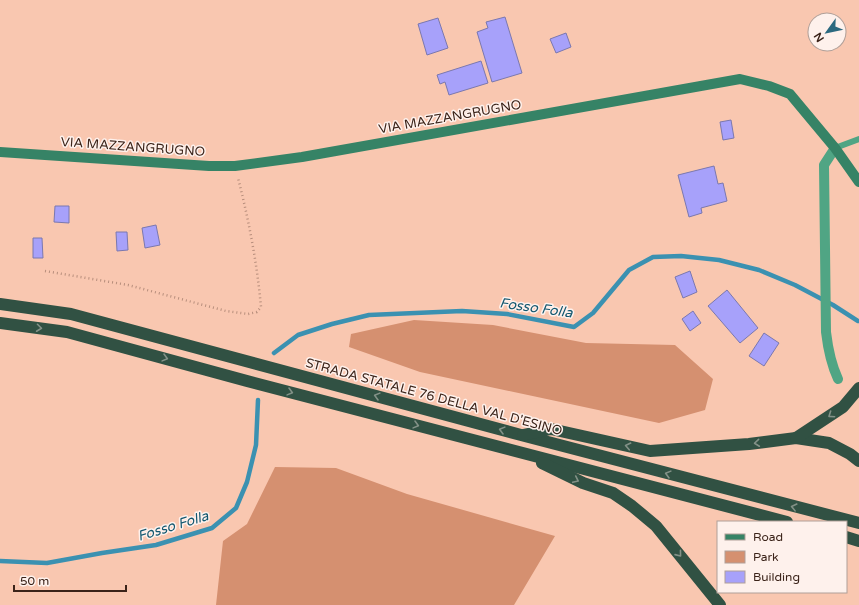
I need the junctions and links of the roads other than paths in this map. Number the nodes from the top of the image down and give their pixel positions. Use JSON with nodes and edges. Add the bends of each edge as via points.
{"nodes":[{"id":1,"x":859,"y":139,"type":"edge"},
{"id":2,"x":835,"y":148,"type":"junction"},
{"id":3,"x":0,"y":152,"type":"edge"},
{"id":4,"x":859,"y":182,"type":"edge"},
{"id":5,"x":0,"y":304,"type":"edge"},
{"id":6,"x":0,"y":323,"type":"edge"},
{"id":7,"x":838,"y":379,"type":"dead end"},
{"id":8,"x":859,"y":388,"type":"edge"},
{"id":9,"x":521,"y":435,"type":"junction"},
{"id":10,"x":796,"y":438,"type":"junction"},
{"id":11,"x":515,"y":451,"type":"junction"},
{"id":12,"x":859,"y":461,"type":"edge"},
{"id":13,"x":783,"y":521,"type":"edge"},
{"id":14,"x":859,"y":523,"type":"edge"},
{"id":15,"x":847,"y":537,"type":"edge"},
{"id":16,"x":859,"y":540,"type":"edge"},
{"id":17,"x":720,"y":605,"type":"edge"}],
"edges":[{"from":1,"to":2,"type":"lane"},
{"from":2,"to":3,"type":"street","name":"VIA MAZZANGRUGNO","via":[[790,94],[740,79],[302,157],[235,166]]},
{"from":2,"to":4,"type":"street","name":"VIA MAZZANGRUGNO"},
{"from":2,"to":7,"type":"street","via":[[824,165],[828,349]]},
{"from":9,"to":5,"type":"highway","name":"STRADA STATALE 76 DELLA VAL D'ESINO","one_way":true,"via":[[71,314]]},
{"from":6,"to":11,"type":"highway","one_way":true,"via":[[67,332]]},
{"from":8,"to":10,"type":"highway","one_way":true,"via":[[843,407]]},
{"from":10,"to":9,"type":"highway","one_way":true,"via":[[650,451],[551,429]]},
{"from":14,"to":9,"type":"highway","name":"STRADA STATALE 76 DELLA VAL D'ESINO","one_way":true},
{"from":10,"to":12,"type":"highway","via":[[829,443]]},
{"from":11,"to":13,"type":"highway"},
{"from":11,"to":17,"type":"highway","one_way":true,"via":[[583,483],[613,493],[632,506],[656,526]]},
{"from":15,"to":16,"type":"highway"}]}
